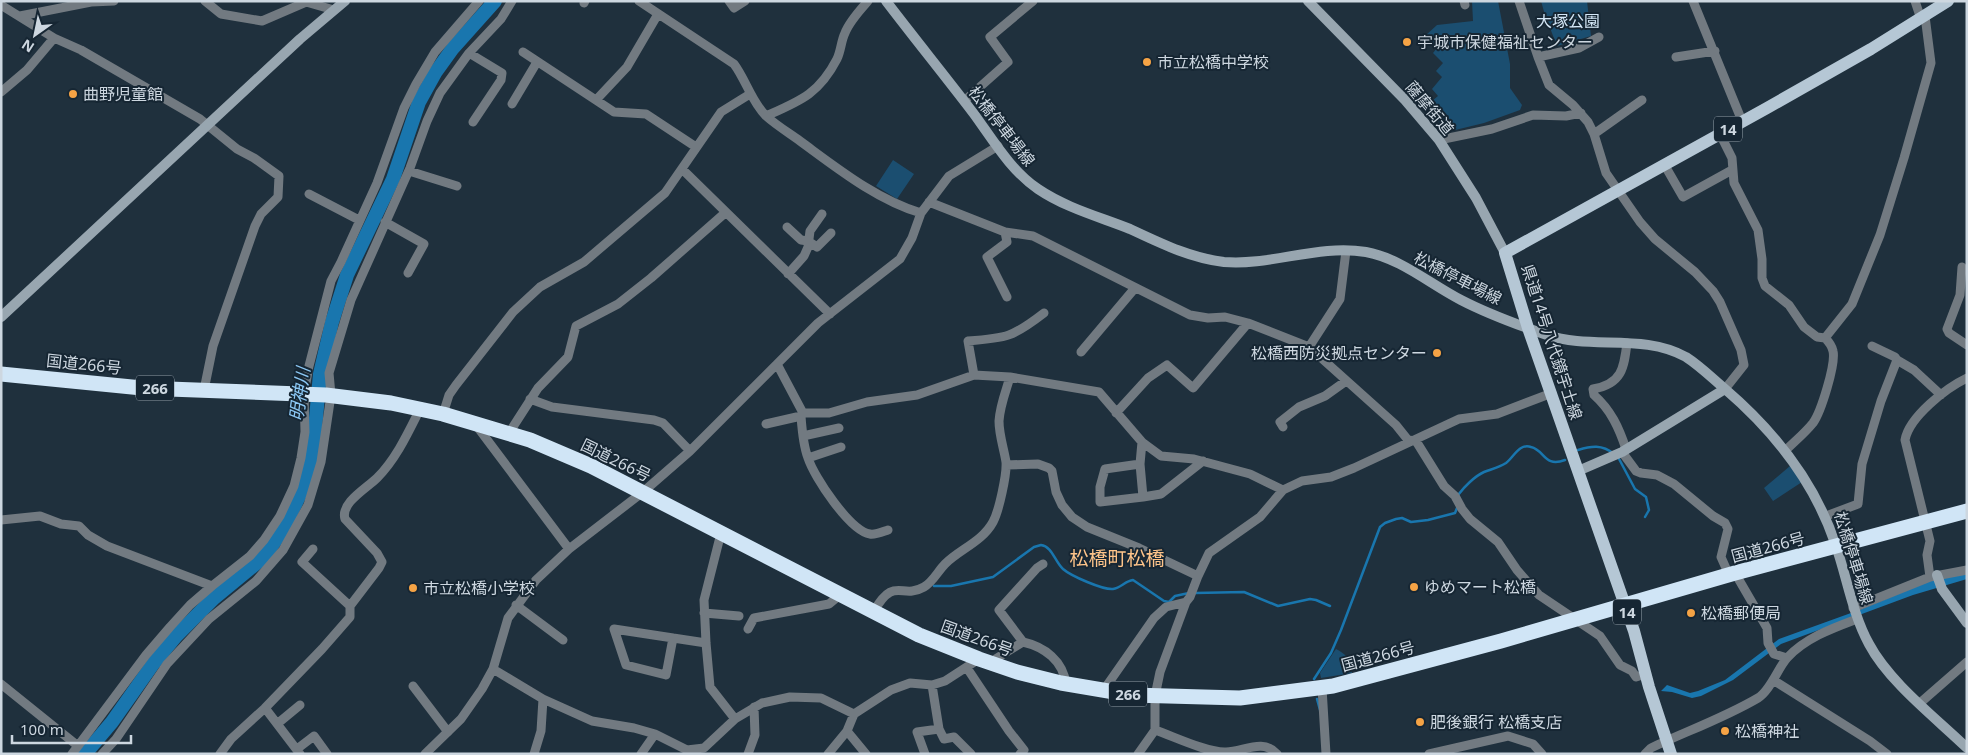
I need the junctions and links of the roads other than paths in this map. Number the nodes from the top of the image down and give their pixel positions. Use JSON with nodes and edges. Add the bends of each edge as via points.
{"nodes":[{"id":1,"x":114,"y":1,"type":"edge"},
{"id":2,"x":205,"y":1,"type":"edge"},
{"id":3,"x":345,"y":1,"type":"edge"},
{"id":4,"x":479,"y":1,"type":"edge"},
{"id":5,"x":512,"y":1,"type":"edge"},
{"id":6,"x":638,"y":1,"type":"edge"},
{"id":7,"x":729,"y":1,"type":"edge"},
{"id":8,"x":745,"y":1,"type":"edge"},
{"id":9,"x":868,"y":1,"type":"edge"},
{"id":10,"x":1033,"y":1,"type":"edge"},
{"id":11,"x":1308,"y":1,"type":"edge"},
{"id":12,"x":1519,"y":1,"type":"edge"},
{"id":13,"x":1915,"y":1,"type":"edge"},
{"id":14,"x":1948,"y":1,"type":"edge"},
{"id":15,"x":889,"y":2,"type":"edge"},
{"id":16,"x":1696,"y":2,"type":"edge"},
{"id":17,"x":1,"y":5,"type":"edge"},
{"id":18,"x":334,"y":10,"type":"junction"},
{"id":19,"x":658,"y":14,"type":"junction"},
{"id":20,"x":20,"y":16,"type":"junction"},
{"id":21,"x":1923,"y":18,"type":"junction"},
{"id":22,"x":1599,"y":37,"type":"dead end"},
{"id":23,"x":54,"y":38,"type":"junction"},
{"id":24,"x":1715,"y":51,"type":"junction"},
{"id":25,"x":523,"y":52,"type":"dead end"},
{"id":26,"x":470,"y":53,"type":"junction"},
{"id":27,"x":1538,"y":57,"type":"junction"},
{"id":28,"x":1676,"y":57,"type":"dead end"},
{"id":29,"x":537,"y":62,"type":"junction"},
{"id":30,"x":1,"y":92,"type":"edge"},
{"id":31,"x":750,"y":94,"type":"junction"},
{"id":32,"x":596,"y":100,"type":"junction"},
{"id":33,"x":1642,"y":100,"type":"dead end"},
{"id":34,"x":964,"y":101,"type":"junction"},
{"id":35,"x":512,"y":104,"type":"dead end"},
{"id":36,"x":1581,"y":113,"type":"junction"},
{"id":37,"x":766,"y":116,"type":"junction"},
{"id":38,"x":1742,"y":121,"type":"junction"},
{"id":39,"x":473,"y":122,"type":"dead end"},
{"id":40,"x":207,"y":124,"type":"junction"},
{"id":41,"x":1594,"y":134,"type":"junction"},
{"id":42,"x":1720,"y":134,"type":"junction"},
{"id":43,"x":1439,"y":140,"type":"junction"},
{"id":44,"x":696,"y":146,"type":"junction"},
{"id":45,"x":998,"y":146,"type":"junction"},
{"id":46,"x":1664,"y":164,"type":"junction"},
{"id":47,"x":682,"y":169,"type":"junction"},
{"id":48,"x":1732,"y":170,"type":"junction"},
{"id":49,"x":409,"y":171,"type":"junction"},
{"id":50,"x":456,"y":186,"type":"dead end"},
{"id":51,"x":1617,"y":191,"type":"junction"},
{"id":52,"x":309,"y":194,"type":"dead end"},
{"id":53,"x":930,"y":202,"type":"junction"},
{"id":54,"x":725,"y":213,"type":"junction"},
{"id":55,"x":921,"y":213,"type":"junction"},
{"id":56,"x":822,"y":214,"type":"dead end"},
{"id":57,"x":359,"y":220,"type":"junction"},
{"id":58,"x":384,"y":222,"type":"junction"},
{"id":59,"x":787,"y":227,"type":"dead end"},
{"id":60,"x":1006,"y":232,"type":"junction"},
{"id":61,"x":831,"y":233,"type":"dead end"},
{"id":62,"x":808,"y":241,"type":"junction"},
{"id":63,"x":1346,"y":251,"type":"junction"},
{"id":64,"x":1505,"y":253,"type":"junction"},
{"id":65,"x":1962,"y":267,"type":"dead end"},
{"id":66,"x":408,"y":273,"type":"dead end"},
{"id":67,"x":788,"y":274,"type":"junction"},
{"id":68,"x":1135,"y":288,"type":"junction"},
{"id":69,"x":1007,"y":297,"type":"dead end"},
{"id":70,"x":1044,"y":313,"type":"dead end"},
{"id":71,"x":830,"y":314,"type":"junction"},
{"id":72,"x":1,"y":317,"type":"edge"},
{"id":73,"x":1248,"y":323,"type":"junction"},
{"id":74,"x":1528,"y":328,"type":"junction"},
{"id":75,"x":1825,"y":338,"type":"junction"},
{"id":76,"x":1627,"y":343,"type":"junction"},
{"id":77,"x":1967,"y":345,"type":"edge"},
{"id":78,"x":1872,"y":346,"type":"dead end"},
{"id":79,"x":1310,"y":347,"type":"junction"},
{"id":80,"x":1081,"y":352,"type":"dead end"},
{"id":81,"x":1897,"y":360,"type":"junction"},
{"id":82,"x":777,"y":364,"type":"junction"},
{"id":83,"x":1,"y":374,"type":"edge"},
{"id":84,"x":974,"y":375,"type":"junction"},
{"id":85,"x":1010,"y":377,"type":"junction"},
{"id":86,"x":1967,"y":378,"type":"edge"},
{"id":87,"x":1346,"y":380,"type":"junction"},
{"id":88,"x":1725,"y":389,"type":"junction"},
{"id":89,"x":204,"y":390,"type":"junction"},
{"id":90,"x":1552,"y":393,"type":"junction"},
{"id":91,"x":307,"y":394,"type":"junction"},
{"id":92,"x":328,"y":395,"type":"junction"},
{"id":93,"x":1940,"y":395,"type":"junction"},
{"id":94,"x":530,"y":399,"type":"junction"},
{"id":95,"x":420,"y":409,"type":"junction"},
{"id":96,"x":1116,"y":413,"type":"junction"},
{"id":97,"x":443,"y":414,"type":"junction"},
{"id":98,"x":802,"y":415,"type":"junction"},
{"id":99,"x":475,"y":423,"type":"junction"},
{"id":100,"x":766,"y":424,"type":"dead end"},
{"id":101,"x":1283,"y":427,"type":"dead end"},
{"id":102,"x":839,"y":428,"type":"dead end"},
{"id":103,"x":509,"y":433,"type":"junction"},
{"id":104,"x":803,"y":436,"type":"junction"},
{"id":105,"x":1416,"y":441,"type":"junction"},
{"id":106,"x":1142,"y":442,"type":"junction"},
{"id":107,"x":841,"y":447,"type":"dead end"},
{"id":108,"x":690,"y":451,"type":"junction"},
{"id":109,"x":1785,"y":451,"type":"junction"},
{"id":110,"x":1620,"y":453,"type":"junction"},
{"id":111,"x":808,"y":458,"type":"junction"},
{"id":112,"x":1203,"y":461,"type":"junction"},
{"id":113,"x":1140,"y":464,"type":"junction"},
{"id":114,"x":1006,"y":465,"type":"junction"},
{"id":115,"x":1578,"y":471,"type":"junction"},
{"id":116,"x":1283,"y":490,"type":"junction"},
{"id":117,"x":642,"y":492,"type":"junction"},
{"id":118,"x":1143,"y":497,"type":"junction"},
{"id":119,"x":1967,"y":511,"type":"edge"},
{"id":120,"x":1826,"y":516,"type":"junction"},
{"id":121,"x":1,"y":520,"type":"edge"},
{"id":122,"x":1926,"y":522,"type":"junction"},
{"id":123,"x":888,"y":530,"type":"dead end"},
{"id":124,"x":722,"y":533,"type":"junction"},
{"id":125,"x":1837,"y":547,"type":"junction"},
{"id":126,"x":313,"y":549,"type":"dead end"},
{"id":127,"x":570,"y":549,"type":"junction"},
{"id":128,"x":1044,"y":564,"type":"dead end"},
{"id":129,"x":1967,"y":570,"type":"edge"},
{"id":130,"x":1732,"y":574,"type":"junction"},
{"id":131,"x":1198,"y":576,"type":"junction"},
{"id":132,"x":1935,"y":577,"type":"junction"},
{"id":133,"x":212,"y":586,"type":"junction"},
{"id":134,"x":841,"y":594,"type":"junction"},
{"id":135,"x":1190,"y":596,"type":"junction"},
{"id":136,"x":516,"y":605,"type":"junction"},
{"id":137,"x":1624,"y":605,"type":"junction"},
{"id":138,"x":350,"y":606,"type":"junction"},
{"id":139,"x":874,"y":611,"type":"junction"},
{"id":140,"x":704,"y":613,"type":"junction"},
{"id":141,"x":1855,"y":613,"type":"junction"},
{"id":142,"x":738,"y":616,"type":"dead end"},
{"id":143,"x":1577,"y":619,"type":"junction"},
{"id":144,"x":1967,"y":623,"type":"edge"},
{"id":145,"x":748,"y":629,"type":"dead end"},
{"id":146,"x":673,"y":638,"type":"junction"},
{"id":147,"x":563,"y":640,"type":"dead end"},
{"id":148,"x":1023,"y":642,"type":"junction"},
{"id":149,"x":706,"y":643,"type":"junction"},
{"id":150,"x":1787,"y":658,"type":"junction"},
{"id":151,"x":1967,"y":662,"type":"edge"},
{"id":152,"x":979,"y":664,"type":"junction"},
{"id":153,"x":493,"y":670,"type":"junction"},
{"id":154,"x":1646,"y":674,"type":"junction"},
{"id":155,"x":1772,"y":680,"type":"junction"},
{"id":156,"x":1,"y":684,"type":"edge"},
{"id":157,"x":1066,"y":684,"type":"junction"},
{"id":158,"x":932,"y":685,"type":"junction"},
{"id":159,"x":413,"y":686,"type":"dead end"},
{"id":160,"x":1322,"y":688,"type":"junction"},
{"id":161,"x":1103,"y":691,"type":"junction"},
{"id":162,"x":1155,"y":696,"type":"junction"},
{"id":163,"x":544,"y":699,"type":"junction"},
{"id":164,"x":1920,"y":703,"type":"junction"},
{"id":165,"x":300,"y":706,"type":"dead end"},
{"id":166,"x":265,"y":708,"type":"junction"},
{"id":167,"x":754,"y":708,"type":"junction"},
{"id":168,"x":854,"y":714,"type":"junction"},
{"id":169,"x":735,"y":719,"type":"junction"},
{"id":170,"x":277,"y":724,"type":"junction"},
{"id":171,"x":939,"y":729,"type":"junction"},
{"id":172,"x":1155,"y":730,"type":"junction"},
{"id":173,"x":847,"y":731,"type":"junction"},
{"id":174,"x":448,"y":732,"type":"junction"},
{"id":175,"x":655,"y":734,"type":"junction"},
{"id":176,"x":1667,"y":741,"type":"junction"},
{"id":177,"x":78,"y":746,"type":"junction"},
{"id":178,"x":1967,"y":748,"type":"edge"},
{"id":179,"x":298,"y":752,"type":"edge"},
{"id":180,"x":688,"y":752,"type":"edge"},
{"id":181,"x":72,"y":754,"type":"edge"},
{"id":182,"x":102,"y":754,"type":"edge"},
{"id":183,"x":220,"y":754,"type":"edge"},
{"id":184,"x":327,"y":754,"type":"edge"},
{"id":185,"x":425,"y":754,"type":"edge"},
{"id":186,"x":534,"y":754,"type":"edge"},
{"id":187,"x":641,"y":754,"type":"edge"},
{"id":188,"x":748,"y":754,"type":"edge"},
{"id":189,"x":828,"y":754,"type":"edge"},
{"id":190,"x":866,"y":754,"type":"edge"},
{"id":191,"x":925,"y":754,"type":"edge"},
{"id":192,"x":971,"y":754,"type":"edge"},
{"id":193,"x":1020,"y":754,"type":"edge"},
{"id":194,"x":1138,"y":754,"type":"edge"},
{"id":195,"x":1277,"y":754,"type":"edge"},
{"id":196,"x":1326,"y":754,"type":"edge"},
{"id":197,"x":1429,"y":754,"type":"edge"},
{"id":198,"x":1542,"y":754,"type":"edge"},
{"id":199,"x":1645,"y":754,"type":"edge"},
{"id":200,"x":1671,"y":754,"type":"edge"},
{"id":201,"x":1887,"y":754,"type":"edge"}],
"edges":[{"from":1,"to":20,"type":"street","via":[[91,2]]},
{"from":2,"to":18,"type":"street","via":[[221,14],[262,21],[306,2]]},
{"from":3,"to":18,"type":"main road"},
{"from":4,"to":57,"type":"street","via":[[435,52],[416,84]]},
{"from":5,"to":26,"type":"street","via":[[501,20]]},
{"from":6,"to":19,"type":"street"},
{"from":7,"to":8,"type":"street","via":[[734,8]]},
{"from":9,"to":37,"type":"street","via":[[845,33],[837,58],[819,86],[809,95]]},
{"from":10,"to":34,"type":"street","via":[[990,37],[1008,62]]},
{"from":11,"to":43,"type":"main road","name":"薩摩街道","via":[[1405,100]]},
{"from":12,"to":27,"type":"street"},
{"from":13,"to":21,"type":"street"},
{"from":14,"to":21,"type":"main road","name":"県道14号八代鏡宇土線","number":"14"},
{"from":15,"to":34,"type":"main road","name":"松橋停車場線"},
{"from":16,"to":24,"type":"street"},
{"from":17,"to":20,"type":"street"},
{"from":18,"to":40,"type":"main road"},
{"from":19,"to":31,"type":"street","via":[[734,64]]},
{"from":19,"to":32,"type":"street","via":[[627,67]]},
{"from":20,"to":23,"type":"street"},
{"from":21,"to":38,"type":"main road","name":"県道14号八代鏡宇土線","number":"14"},
{"from":21,"to":75,"type":"street","via":[[1931,63],[1904,158],[1880,235],[1852,304]]},
{"from":22,"to":27,"type":"street","via":[[1579,48]]},
{"from":23,"to":30,"type":"street","via":[[32,65]]},
{"from":23,"to":40,"type":"street","via":[[140,83]]},
{"from":24,"to":28,"type":"street"},
{"from":24,"to":38,"type":"street"},
{"from":25,"to":29,"type":"street"},
{"from":26,"to":39,"type":"street","via":[[502,73],[501,80]]},
{"from":26,"to":49,"type":"street","via":[[440,93]]},
{"from":27,"to":36,"type":"street","via":[[1553,89]]},
{"from":29,"to":32,"type":"street"},
{"from":29,"to":35,"type":"street"},
{"from":31,"to":37,"type":"street"},
{"from":31,"to":44,"type":"street","via":[[721,112]]},
{"from":32,"to":44,"type":"street","via":[[614,112],[646,114]]},
{"from":33,"to":41,"type":"street"},
{"from":34,"to":45,"type":"main road","name":"松橋停車場線"},
{"from":36,"to":41,"type":"street"},
{"from":36,"to":43,"type":"street","via":[[1533,115],[1492,129]]},
{"from":37,"to":55,"type":"street","via":[[832,165],[903,208]]},
{"from":38,"to":42,"type":"main road","name":"県道14号八代鏡宇土線","number":"14"},
{"from":40,"to":72,"type":"main road"},
{"from":40,"to":89,"type":"street","via":[[237,149],[279,176],[278,198],[261,214],[236,276],[213,346]]},
{"from":41,"to":51,"type":"street","via":[[1606,173]]},
{"from":42,"to":46,"type":"main road","name":"県道14号八代鏡宇土線","number":"14"},
{"from":42,"to":48,"type":"street","via":[[1732,158]]},
{"from":43,"to":64,"type":"main road","name":"薩摩街道","via":[[1476,198]]},
{"from":44,"to":47,"type":"street"},
{"from":45,"to":53,"type":"street","via":[[949,176]]},
{"from":45,"to":63,"type":"main road","name":"松橋停車場線","via":[[1024,177],[1048,195],[1189,255],[1232,262]]},
{"from":46,"to":48,"type":"street","via":[[1683,197]]},
{"from":46,"to":51,"type":"main road","name":"県道14号八代鏡宇土線","number":"14"},
{"from":47,"to":54,"type":"street"},
{"from":47,"to":97,"type":"street","via":[[665,193],[640,215],[584,262],[540,287],[513,312],[456,385]]},
{"from":48,"to":75,"type":"street","via":[[1734,183],[1758,230],[1765,286],[1789,305],[1804,327],[1817,337]]},
{"from":49,"to":50,"type":"street"},
{"from":49,"to":58,"type":"street"},
{"from":51,"to":64,"type":"main road","name":"県道14号八代鏡宇土線","number":"14"},
{"from":51,"to":88,"type":"street","via":[[1648,232],[1695,272],[1720,302],[1741,350],[1744,365]]},
{"from":52,"to":57,"type":"street"},
{"from":53,"to":55,"type":"street"},
{"from":53,"to":60,"type":"street"},
{"from":54,"to":67,"type":"street"},
{"from":54,"to":94,"type":"street","via":[[618,304],[576,326],[568,357]]},
{"from":55,"to":71,"type":"street","via":[[900,259]]},
{"from":56,"to":62,"type":"street","via":[[810,231]]},
{"from":57,"to":91,"type":"street","via":[[331,281],[309,366]]},
{"from":58,"to":66,"type":"street","via":[[424,244]]},
{"from":58,"to":92,"type":"street","via":[[351,300],[330,373]]},
{"from":59,"to":62,"type":"street","via":[[801,240]]},
{"from":60,"to":68,"type":"street","via":[[1033,236]]},
{"from":60,"to":69,"type":"street","via":[[1007,242],[987,257]]},
{"from":61,"to":62,"type":"street","via":[[817,247]]},
{"from":62,"to":67,"type":"street","via":[[804,256]]},
{"from":63,"to":74,"type":"main road","name":"松橋停車場線","via":[[1388,258],[1464,302]]},
{"from":63,"to":79,"type":"street","via":[[1340,300]]},
{"from":64,"to":74,"type":"main road","name":"県道14号八代鏡宇土線","number":"14"},
{"from":65,"to":77,"type":"street","via":[[1960,296],[1947,329]]},
{"from":67,"to":71,"type":"street"},
{"from":68,"to":73,"type":"street","via":[[1190,315],[1225,317]]},
{"from":68,"to":80,"type":"street"},
{"from":70,"to":84,"type":"street","via":[[1012,335],[968,341]]},
{"from":71,"to":82,"type":"street"},
{"from":73,"to":79,"type":"street"},
{"from":73,"to":96,"type":"street","via":[[1193,388],[1167,365],[1148,378]]},
{"from":74,"to":76,"type":"main road","name":"松橋停車場線","via":[[1564,340]]},
{"from":74,"to":90,"type":"main road","name":"県道14号八代鏡宇土線","number":"14"},
{"from":75,"to":109,"type":"street","via":[[1832,345],[1834,360],[1818,414]]},
{"from":76,"to":88,"type":"main road","name":"松橋停車場線","via":[[1684,356]]},
{"from":76,"to":110,"type":"street","via":[[1623,369],[1611,384],[1593,389],[1594,395],[1609,410]]},
{"from":78,"to":81,"type":"street"},
{"from":79,"to":87,"type":"street"},
{"from":81,"to":93,"type":"street","via":[[1914,370]]},
{"from":81,"to":120,"type":"street","via":[[1862,464],[1858,504]]},
{"from":82,"to":98,"type":"street"},
{"from":82,"to":108,"type":"street"},
{"from":83,"to":89,"type":"highway","name":"国道266号","number":"266","via":[[142,388]]},
{"from":84,"to":85,"type":"street"},
{"from":84,"to":98,"type":"street","via":[[917,395]]},
{"from":85,"to":96,"type":"street","via":[[1098,392]]},
{"from":85,"to":114,"type":"street","via":[[1000,409]]},
{"from":86,"to":93,"type":"street"},
{"from":87,"to":101,"type":"street","via":[[1325,396],[1299,407],[1280,422]]},
{"from":87,"to":105,"type":"street","via":[[1408,440]]},
{"from":88,"to":109,"type":"main road","name":"松橋停車場線"},
{"from":88,"to":110,"type":"main road"},
{"from":89,"to":91,"type":"highway","name":"国道266号","number":"266"},
{"from":90,"to":105,"type":"street","via":[[1497,414],[1459,419]]},
{"from":90,"to":115,"type":"main road","name":"県道14号八代鏡宇土線","number":"14"},
{"from":91,"to":92,"type":"highway","name":"国道266号","number":"266"},
{"from":91,"to":133,"type":"street","via":[[301,458],[294,486],[280,516],[250,556]]},
{"from":92,"to":95,"type":"highway","name":"国道266号","number":"266"},
{"from":92,"to":182,"type":"street","via":[[321,462],[308,505],[284,550],[256,581],[209,619],[167,664],[116,739]]},
{"from":93,"to":122,"type":"street","via":[[1912,423],[1905,440]]},
{"from":94,"to":103,"type":"street"},
{"from":94,"to":108,"type":"street","via":[[552,407],[654,420],[663,423]]},
{"from":95,"to":97,"type":"highway","name":"国道266号","number":"266"},
{"from":95,"to":138,"type":"street","via":[[394,456],[378,477],[346,506],[346,518],[382,562]]},
{"from":96,"to":106,"type":"street"},
{"from":97,"to":99,"type":"highway","name":"国道266号","number":"266"},
{"from":98,"to":100,"type":"street"},
{"from":98,"to":104,"type":"street"},
{"from":99,"to":103,"type":"highway","name":"国道266号","number":"266"},
{"from":99,"to":127,"type":"street"},
{"from":102,"to":104,"type":"street"},
{"from":103,"to":117,"type":"highway","name":"国道266号","number":"266","via":[[591,466]]},
{"from":104,"to":111,"type":"street"},
{"from":105,"to":116,"type":"street","via":[[1331,477],[1302,481]]},
{"from":105,"to":143,"type":"street","via":[[1444,486],[1470,519],[1498,542],[1540,595]]},
{"from":106,"to":112,"type":"street","via":[[1160,456]]},
{"from":106,"to":113,"type":"street"},
{"from":107,"to":111,"type":"street"},
{"from":108,"to":117,"type":"street"},
{"from":109,"to":120,"type":"main road","name":"松橋停車場線","via":[[1809,484]]},
{"from":110,"to":115,"type":"main road"},
{"from":110,"to":130,"type":"street","via":[[1636,470],[1674,484],[1725,523],[1728,529],[1721,557]]},
{"from":111,"to":123,"type":"street","via":[[816,476],[844,515],[862,532],[872,535]]},
{"from":112,"to":116,"type":"street","via":[[1250,474]]},
{"from":112,"to":118,"type":"street","via":[[1161,494]]},
{"from":113,"to":118,"type":"street"},
{"from":113,"to":118,"type":"street","via":[[1104,469],[1100,502]]},
{"from":114,"to":131,"type":"street","via":[[1038,464],[1049,468],[1062,505],[1072,517],[1087,527]]},
{"from":114,"to":139,"type":"street","via":[[994,521],[979,540],[949,560],[924,587],[886,593]]},
{"from":115,"to":137,"type":"main road","name":"県道14号八代鏡宇土線","number":"14"},
{"from":116,"to":131,"type":"street","via":[[1260,517],[1209,552]]},
{"from":117,"to":124,"type":"highway","name":"国道266号","number":"266"},
{"from":117,"to":127,"type":"street"},
{"from":119,"to":122,"type":"highway","name":"国道266号","number":"266"},
{"from":120,"to":125,"type":"main road","name":"松橋停車場線"},
{"from":121,"to":133,"type":"street","via":[[40,516],[61,524],[80,526],[107,546]]},
{"from":122,"to":125,"type":"highway","name":"国道266号","number":"266"},
{"from":122,"to":132,"type":"street","via":[[1930,541],[1927,555]]},
{"from":124,"to":134,"type":"highway","name":"国道266号","number":"266"},
{"from":124,"to":140,"type":"street","via":[[704,600]]},
{"from":125,"to":130,"type":"highway","name":"国道266号","number":"266"},
{"from":125,"to":141,"type":"main road","name":"松橋停車場線"},
{"from":126,"to":138,"type":"street","via":[[302,562]]},
{"from":127,"to":136,"type":"street","via":[[536,580]]},
{"from":128,"to":148,"type":"street","via":[[999,610]]},
{"from":129,"to":132,"type":"street"},
{"from":130,"to":137,"type":"highway","name":"国道266号","number":"266"},
{"from":130,"to":150,"type":"street","via":[[1767,628],[1768,643],[1774,654]]},
{"from":131,"to":135,"type":"street"},
{"from":132,"to":141,"type":"street"},
{"from":132,"to":144,"type":"main road"},
{"from":133,"to":177,"type":"street","via":[[190,605],[146,655]]},
{"from":134,"to":139,"type":"highway","name":"国道266号","number":"266"},
{"from":134,"to":145,"type":"street","via":[[829,604],[754,618]]},
{"from":135,"to":161,"type":"street","via":[[1166,607],[1154,618]]},
{"from":135,"to":162,"type":"street","via":[[1160,672]]},
{"from":136,"to":147,"type":"street"},
{"from":136,"to":153,"type":"street","via":[[508,618]]},
{"from":137,"to":143,"type":"highway","name":"国道266号","number":"266"},
{"from":137,"to":154,"type":"main road","name":"県道14号八代鏡宇土線","number":"14"},
{"from":138,"to":166,"type":"street","via":[[350,617],[340,629]]},
{"from":139,"to":152,"type":"highway","name":"国道266号","number":"266"},
{"from":140,"to":142,"type":"street"},
{"from":140,"to":149,"type":"street"},
{"from":141,"to":150,"type":"street"},
{"from":141,"to":164,"type":"main road","name":"松橋停車場線","via":[[1876,656]]},
{"from":143,"to":154,"type":"street","via":[[1603,639],[1620,665],[1636,677]]},
{"from":143,"to":160,"type":"highway","name":"国道266号","number":"266"},
{"from":146,"to":146,"type":"street","via":[[654,635],[614,629],[626,666],[666,675]]},
{"from":146,"to":149,"type":"street"},
{"from":148,"to":152,"type":"street","via":[[997,658]]},
{"from":148,"to":157,"type":"street","via":[[1036,645],[1056,662],[1063,669]]},
{"from":149,"to":169,"type":"street","via":[[710,687]]},
{"from":150,"to":155,"type":"street"},
{"from":151,"to":164,"type":"street"},
{"from":152,"to":157,"type":"highway","name":"国道266号","number":"266"},
{"from":152,"to":158,"type":"street"},
{"from":152,"to":193,"type":"street","via":[[1009,731],[1024,750]]},
{"from":153,"to":163,"type":"street"},
{"from":153,"to":174,"type":"street","via":[[461,719]]},
{"from":154,"to":176,"type":"main road","name":"県道14号八代鏡宇土線","number":"14"},
{"from":155,"to":176,"type":"street","via":[[1760,697]]},
{"from":155,"to":201,"type":"street"},
{"from":156,"to":177,"type":"street"},
{"from":157,"to":161,"type":"highway","name":"国道266号","number":"266"},
{"from":158,"to":168,"type":"street","via":[[910,683],[891,690]]},
{"from":158,"to":171,"type":"street"},
{"from":159,"to":174,"type":"street"},
{"from":160,"to":162,"type":"highway","name":"国道266号","number":"266","via":[[1240,698]]},
{"from":160,"to":196,"type":"street"},
{"from":161,"to":162,"type":"highway","name":"国道266号","number":"266"},
{"from":162,"to":172,"type":"street"},
{"from":163,"to":175,"type":"street","via":[[592,721]]},
{"from":163,"to":186,"type":"street","via":[[541,731]]},
{"from":164,"to":178,"type":"main road","name":"松橋停車場線"},
{"from":165,"to":170,"type":"street"},
{"from":166,"to":170,"type":"street"},
{"from":166,"to":183,"type":"street","via":[[231,739]]},
{"from":167,"to":168,"type":"street","via":[[790,697],[813,697]]},
{"from":167,"to":169,"type":"street"},
{"from":167,"to":188,"type":"street","via":[[754,735]]},
{"from":168,"to":173,"type":"street"},
{"from":169,"to":180,"type":"street","via":[[704,748]]},
{"from":170,"to":179,"type":"street"},
{"from":171,"to":191,"type":"street","via":[[917,732]]},
{"from":171,"to":192,"type":"street","via":[[944,739],[954,737]]},
{"from":172,"to":194,"type":"street"},
{"from":172,"to":195,"type":"street","via":[[1219,752],[1258,746],[1270,747]]},
{"from":173,"to":189,"type":"street"},
{"from":173,"to":190,"type":"street"},
{"from":174,"to":185,"type":"street"},
{"from":175,"to":180,"type":"street"},
{"from":175,"to":187,"type":"street"},
{"from":176,"to":199,"type":"street"},
{"from":176,"to":200,"type":"main road","name":"県道14号八代鏡宇土線","number":"14"},
{"from":177,"to":181,"type":"street"},
{"from":179,"to":184,"type":"street","via":[[314,736]]},
{"from":197,"to":198,"type":"street","via":[[1508,736],[1533,744]]}]}
